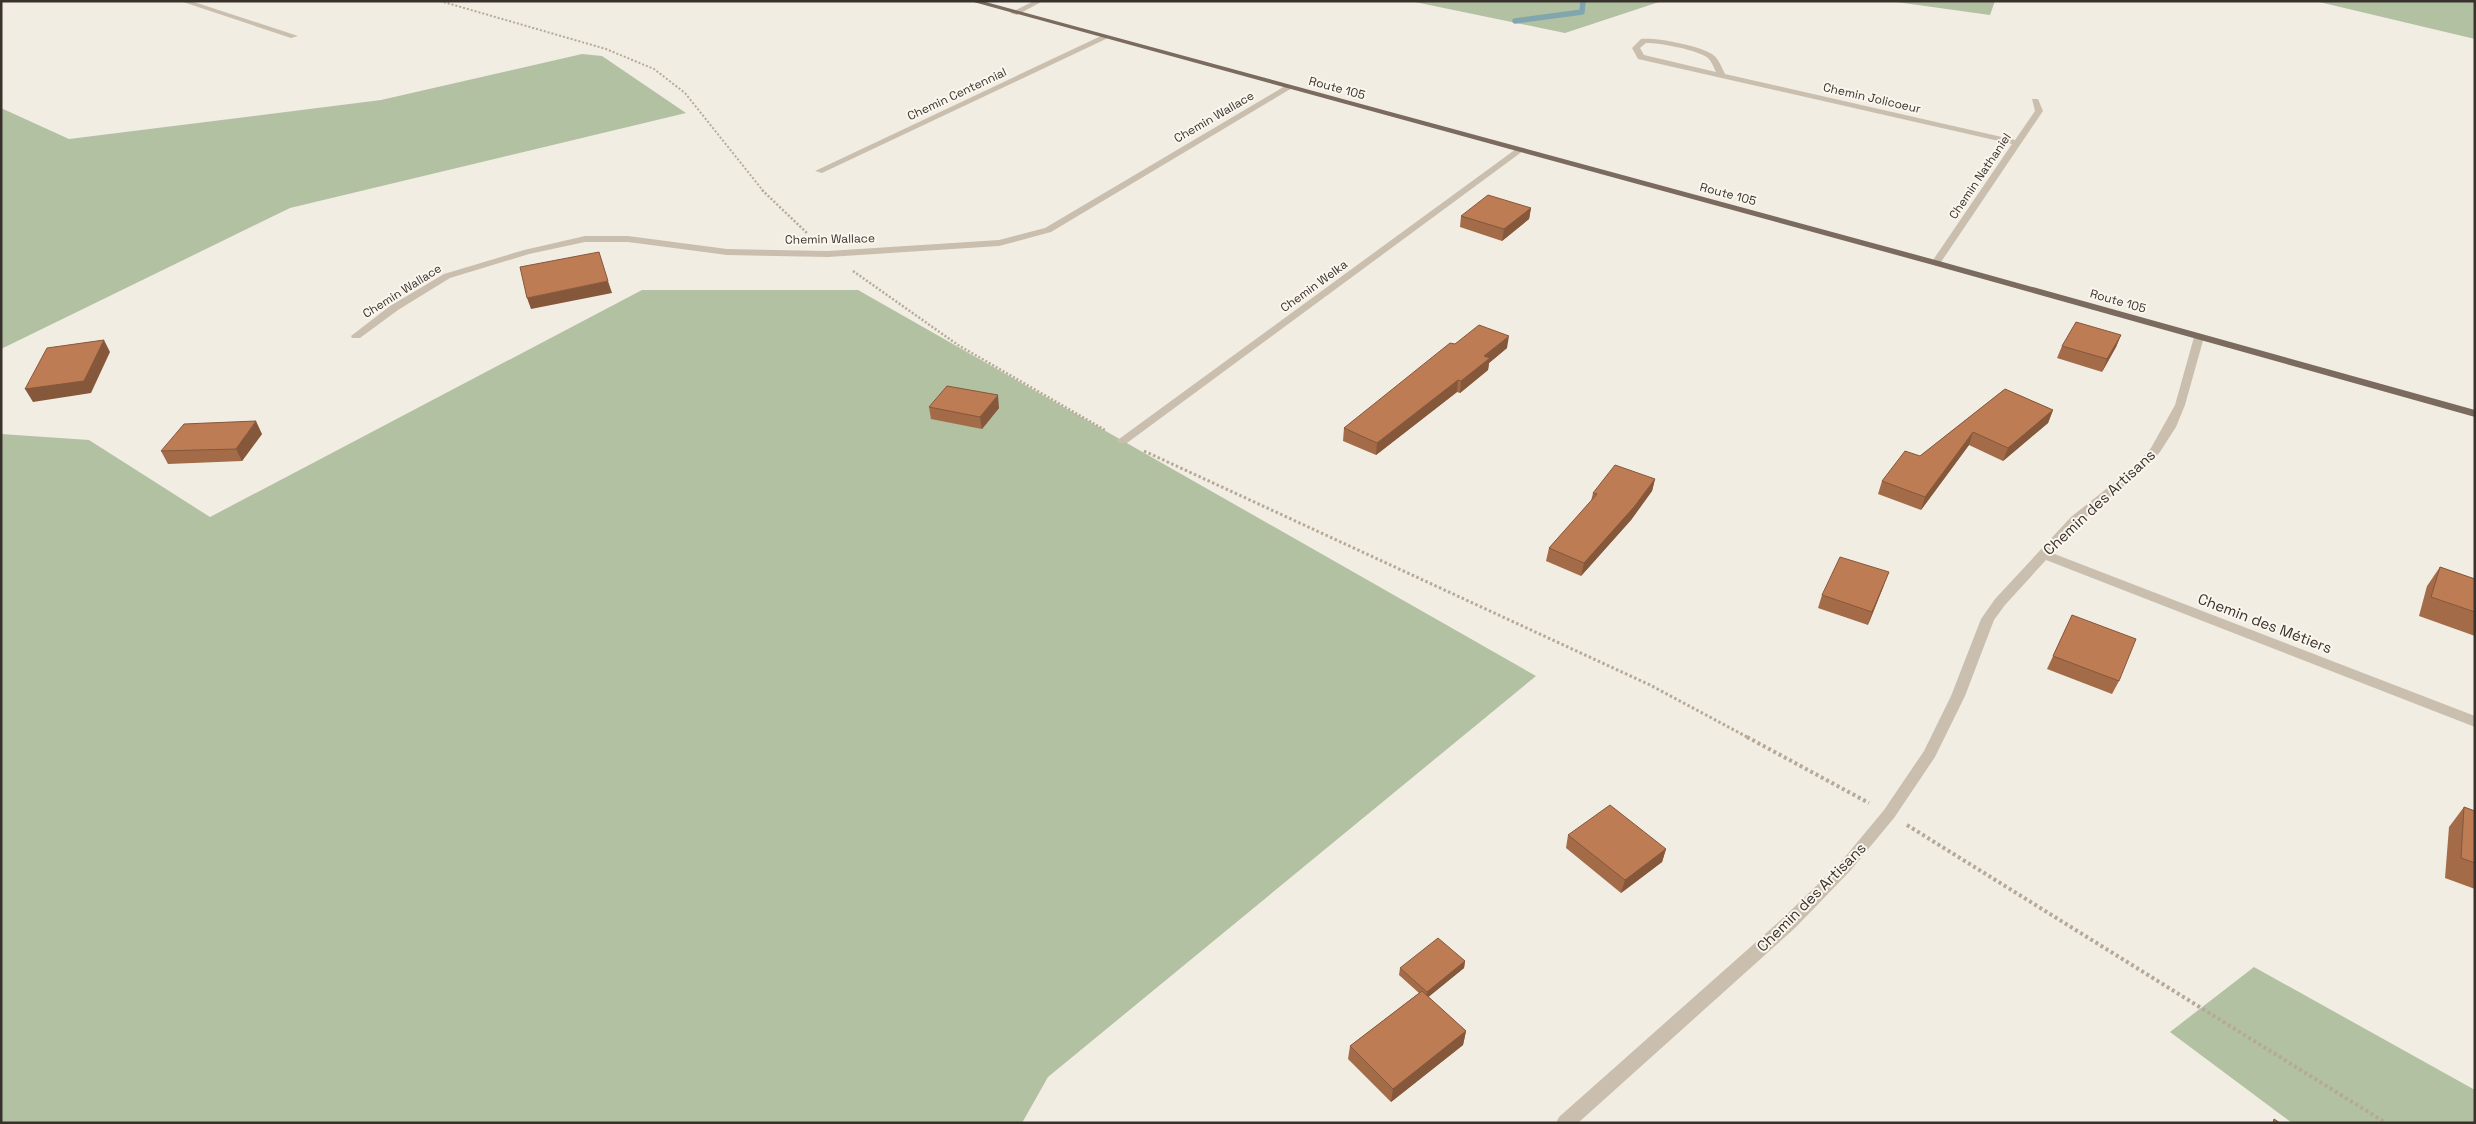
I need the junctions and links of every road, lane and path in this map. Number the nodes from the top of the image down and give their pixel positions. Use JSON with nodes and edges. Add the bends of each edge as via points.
{"nodes":[{"id":1,"x":183,"y":1,"type":"edge"},
{"id":2,"x":440,"y":1,"type":"edge"},
{"id":3,"x":973,"y":1,"type":"edge"},
{"id":4,"x":1040,"y":1,"type":"edge"},
{"id":5,"x":1014,"y":13,"type":"junction"},
{"id":6,"x":294,"y":36,"type":"dead end"},
{"id":7,"x":1104,"y":38,"type":"junction"},
{"id":8,"x":1720,"y":74,"type":"junction"},
{"id":9,"x":1288,"y":88,"type":"junction"},
{"id":10,"x":2035,"y":102,"type":"dead end"},
{"id":11,"x":2017,"y":144,"type":"junction"},
{"id":12,"x":1520,"y":151,"type":"junction"},
{"id":13,"x":819,"y":171,"type":"dead end"},
{"id":14,"x":828,"y":254,"type":"junction"},
{"id":15,"x":1936,"y":263,"type":"junction"},
{"id":16,"x":356,"y":336,"type":"dead end"},
{"id":17,"x":2199,"y":337,"type":"junction"},
{"id":18,"x":2475,"y":414,"type":"edge"},
{"id":19,"x":1122,"y":440,"type":"junction"},
{"id":20,"x":2043,"y":554,"type":"junction"},
{"id":21,"x":2475,"y":722,"type":"edge"},
{"id":22,"x":1889,"y":814,"type":"junction"},
{"id":23,"x":1565,"y":1123,"type":"edge"},
{"id":24,"x":2386,"y":1123,"type":"edge"}],
"edges":[{"from":1,"to":6,"type":"street"},
{"from":2,"to":14,"type":"path","via":[[606,49],[654,69],[685,93],[760,187]]},
{"from":3,"to":5,"type":"main road","name":"Route 105"},
{"from":4,"to":5,"type":"street"},
{"from":5,"to":7,"type":"main road","name":"Route 105"},
{"from":7,"to":9,"type":"main road","name":"Route 105"},
{"from":7,"to":13,"type":"street","name":"Chemin Centennial"},
{"from":8,"to":8,"type":"street","name":"Chemin Jolicoeur","via":[[1716,61],[1707,54],[1660,42],[1644,41],[1636,48],[1641,56]]},
{"from":8,"to":11,"type":"street","name":"Chemin Jolicoeur"},
{"from":9,"to":12,"type":"main road","name":"Route 105"},
{"from":9,"to":14,"type":"street","name":"Chemin Wallace","via":[[1048,230],[999,243]]},
{"from":10,"to":11,"type":"street","name":"Chemin Nathaniel","via":[[2039,111]]},
{"from":11,"to":15,"type":"street","name":"Chemin Nathaniel"},
{"from":12,"to":15,"type":"main road","name":"Route 105"},
{"from":12,"to":19,"type":"street","name":"Chemin Welka"},
{"from":14,"to":16,"type":"street","name":"Chemin Wallace","via":[[728,252],[628,239],[585,239],[447,276]]},
{"from":14,"to":19,"type":"path","via":[[958,345]]},
{"from":15,"to":17,"type":"main road","name":"Route 105"},
{"from":17,"to":18,"type":"main road","name":"Route 105"},
{"from":17,"to":20,"type":"street","name":"Chemin des Artisans","via":[[2180,405],[2156,450],[2139,468],[2075,520]]},
{"from":19,"to":22,"type":"path","via":[[1650,685]]},
{"from":20,"to":21,"type":"street","name":"Chemin des Métiers"},
{"from":20,"to":22,"type":"street","name":"Chemin des Artisans","via":[[1988,619],[1958,696],[1930,753]]},
{"from":22,"to":23,"type":"street","name":"Chemin des Artisans","via":[[1790,923]]},
{"from":22,"to":24,"type":"path"}]}
